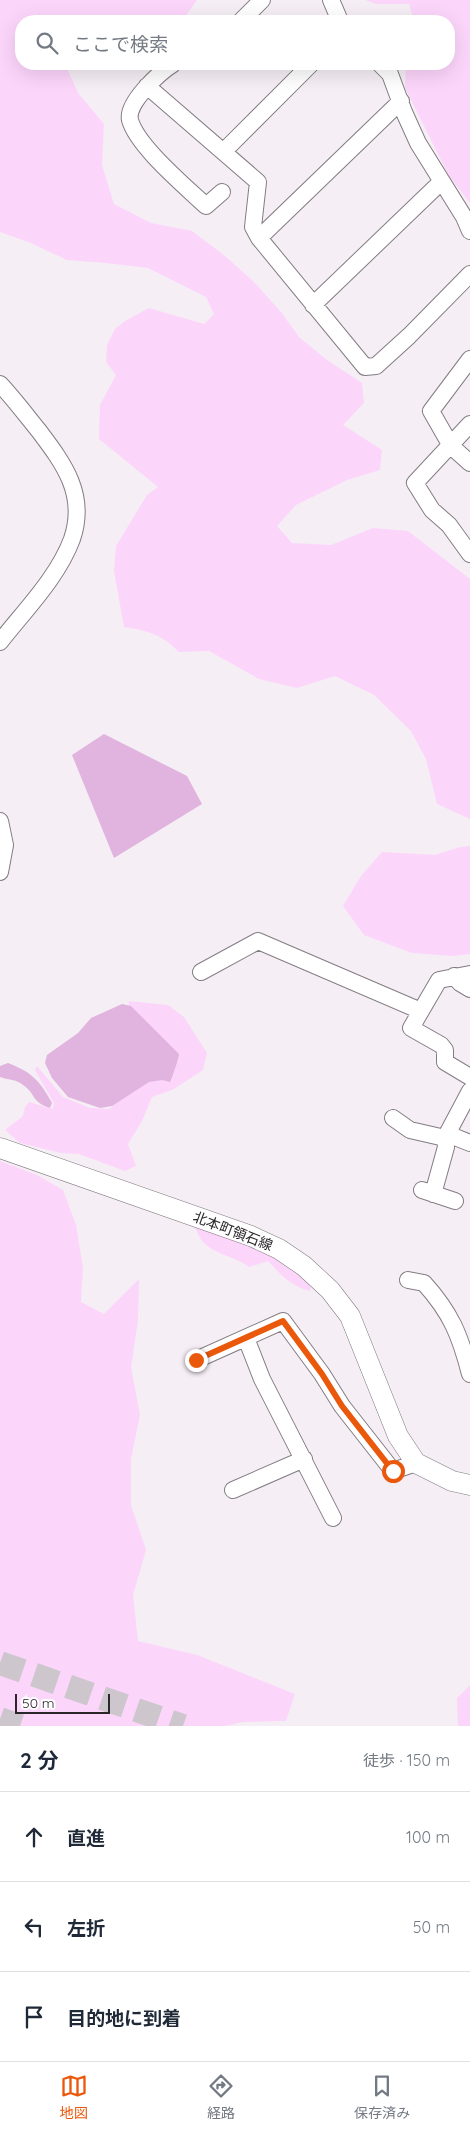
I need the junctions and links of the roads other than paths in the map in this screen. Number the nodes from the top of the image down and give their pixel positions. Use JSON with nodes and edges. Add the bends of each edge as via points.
{"nodes":[{"id":1,"x":262,"y":0,"type":"edge"},
{"id":2,"x":331,"y":0,"type":"edge"},
{"id":3,"x":247,"y":15,"type":"edge"},
{"id":4,"x":337,"y":15,"type":"edge"},
{"id":5,"x":166,"y":70,"type":"edge"},
{"id":6,"x":305,"y":70,"type":"edge"},
{"id":7,"x":386,"y":70,"type":"edge"},
{"id":8,"x":147,"y":86,"type":"junction"},
{"id":9,"x":401,"y":101,"type":"junction"},
{"id":10,"x":224,"y":151,"type":"junction"},
{"id":11,"x":441,"y":182,"type":"junction"},
{"id":12,"x":222,"y":192,"type":"dead end"},
{"id":13,"x":470,"y":231,"type":"edge"},
{"id":14,"x":259,"y":238,"type":"junction"},
{"id":15,"x":470,"y":274,"type":"edge"},
{"id":16,"x":313,"y":305,"type":"junction"},
{"id":17,"x":470,"y":359,"type":"edge"},
{"id":18,"x":0,"y":384,"type":"edge"},
{"id":19,"x":470,"y":424,"type":"edge"},
{"id":20,"x":451,"y":446,"type":"junction"},
{"id":21,"x":470,"y":462,"type":"edge"},
{"id":22,"x":470,"y":554,"type":"edge"},
{"id":23,"x":0,"y":642,"type":"edge"},
{"id":24,"x":0,"y":821,"type":"edge"},
{"id":25,"x":0,"y":872,"type":"edge"},
{"id":26,"x":201,"y":972,"type":"dead end"},
{"id":27,"x":462,"y":975,"type":"edge"},
{"id":28,"x":470,"y":989,"type":"edge"},
{"id":29,"x":421,"y":1011,"type":"junction"},
{"id":30,"x":470,"y":1077,"type":"edge"},
{"id":31,"x":470,"y":1091,"type":"edge"},
{"id":32,"x":394,"y":1118,"type":"dead end"},
{"id":33,"x":446,"y":1138,"type":"junction"},
{"id":34,"x":470,"y":1144,"type":"edge"},
{"id":35,"x":0,"y":1148,"type":"edge"},
{"id":36,"x":455,"y":1200,"type":"dead end"},
{"id":37,"x":408,"y":1280,"type":"dead end"},
{"id":38,"x":246,"y":1338,"type":"junction"},
{"id":39,"x":196,"y":1360,"type":"dead end"},
{"id":40,"x":470,"y":1374,"type":"edge"},
{"id":41,"x":304,"y":1459,"type":"junction"},
{"id":42,"x":416,"y":1463,"type":"junction"},
{"id":43,"x":470,"y":1485,"type":"edge"},
{"id":44,"x":233,"y":1490,"type":"dead end"},
{"id":45,"x":333,"y":1518,"type":"dead end"}],
"edges":[{"from":1,"to":3,"type":"street"},
{"from":2,"to":4,"type":"street"},
{"from":5,"to":8,"type":"street"},
{"from":6,"to":10,"type":"street"},
{"from":7,"to":9,"type":"street"},
{"from":8,"to":10,"type":"street"},
{"from":8,"to":12,"type":"street","via":[[131,109],[130,119],[142,143],[206,206]]},
{"from":9,"to":11,"type":"street","via":[[418,143]]},
{"from":9,"to":14,"type":"street"},
{"from":10,"to":14,"type":"street","via":[[258,182],[253,226]]},
{"from":11,"to":13,"type":"street"},
{"from":11,"to":16,"type":"street"},
{"from":14,"to":16,"type":"street"},
{"from":15,"to":16,"type":"street","via":[[376,366],[365,367]]},
{"from":17,"to":20,"type":"street","via":[[431,411]]},
{"from":18,"to":23,"type":"street","via":[[63,462],[74,490],[76,514],[72,539],[53,574]]},
{"from":19,"to":20,"type":"street"},
{"from":20,"to":21,"type":"street"},
{"from":20,"to":22,"type":"street","via":[[415,483],[432,510],[449,525]]},
{"from":24,"to":25,"type":"street","via":[[5,845]]},
{"from":26,"to":29,"type":"street","via":[[258,941]]},
{"from":27,"to":28,"type":"street","via":[[460,983]]},
{"from":27,"to":29,"type":"street","via":[[439,980]]},
{"from":29,"to":30,"type":"street","via":[[411,1028],[441,1045],[445,1050],[445,1062]]},
{"from":31,"to":33,"type":"street"},
{"from":32,"to":33,"type":"street","via":[[410,1130]]},
{"from":33,"to":34,"type":"street","via":[[455,1137]]},
{"from":33,"to":36,"type":"street","via":[[446,1147],[427,1192]]},
{"from":35,"to":42,"type":"main road","name":"北本町領石線","via":[[251,1236],[304,1266],[330,1290],[350,1316],[398,1436]]},
{"from":37,"to":40,"type":"street","via":[[424,1282],[450,1316]]},
{"from":38,"to":39,"type":"street"},
{"from":38,"to":41,"type":"street","via":[[262,1379]]},
{"from":38,"to":42,"type":"street","via":[[283,1321],[342,1406],[393,1471]]},
{"from":41,"to":44,"type":"street"},
{"from":41,"to":45,"type":"street"},
{"from":42,"to":43,"type":"main road","name":"北本町領石線","via":[[452,1481]]}]}
